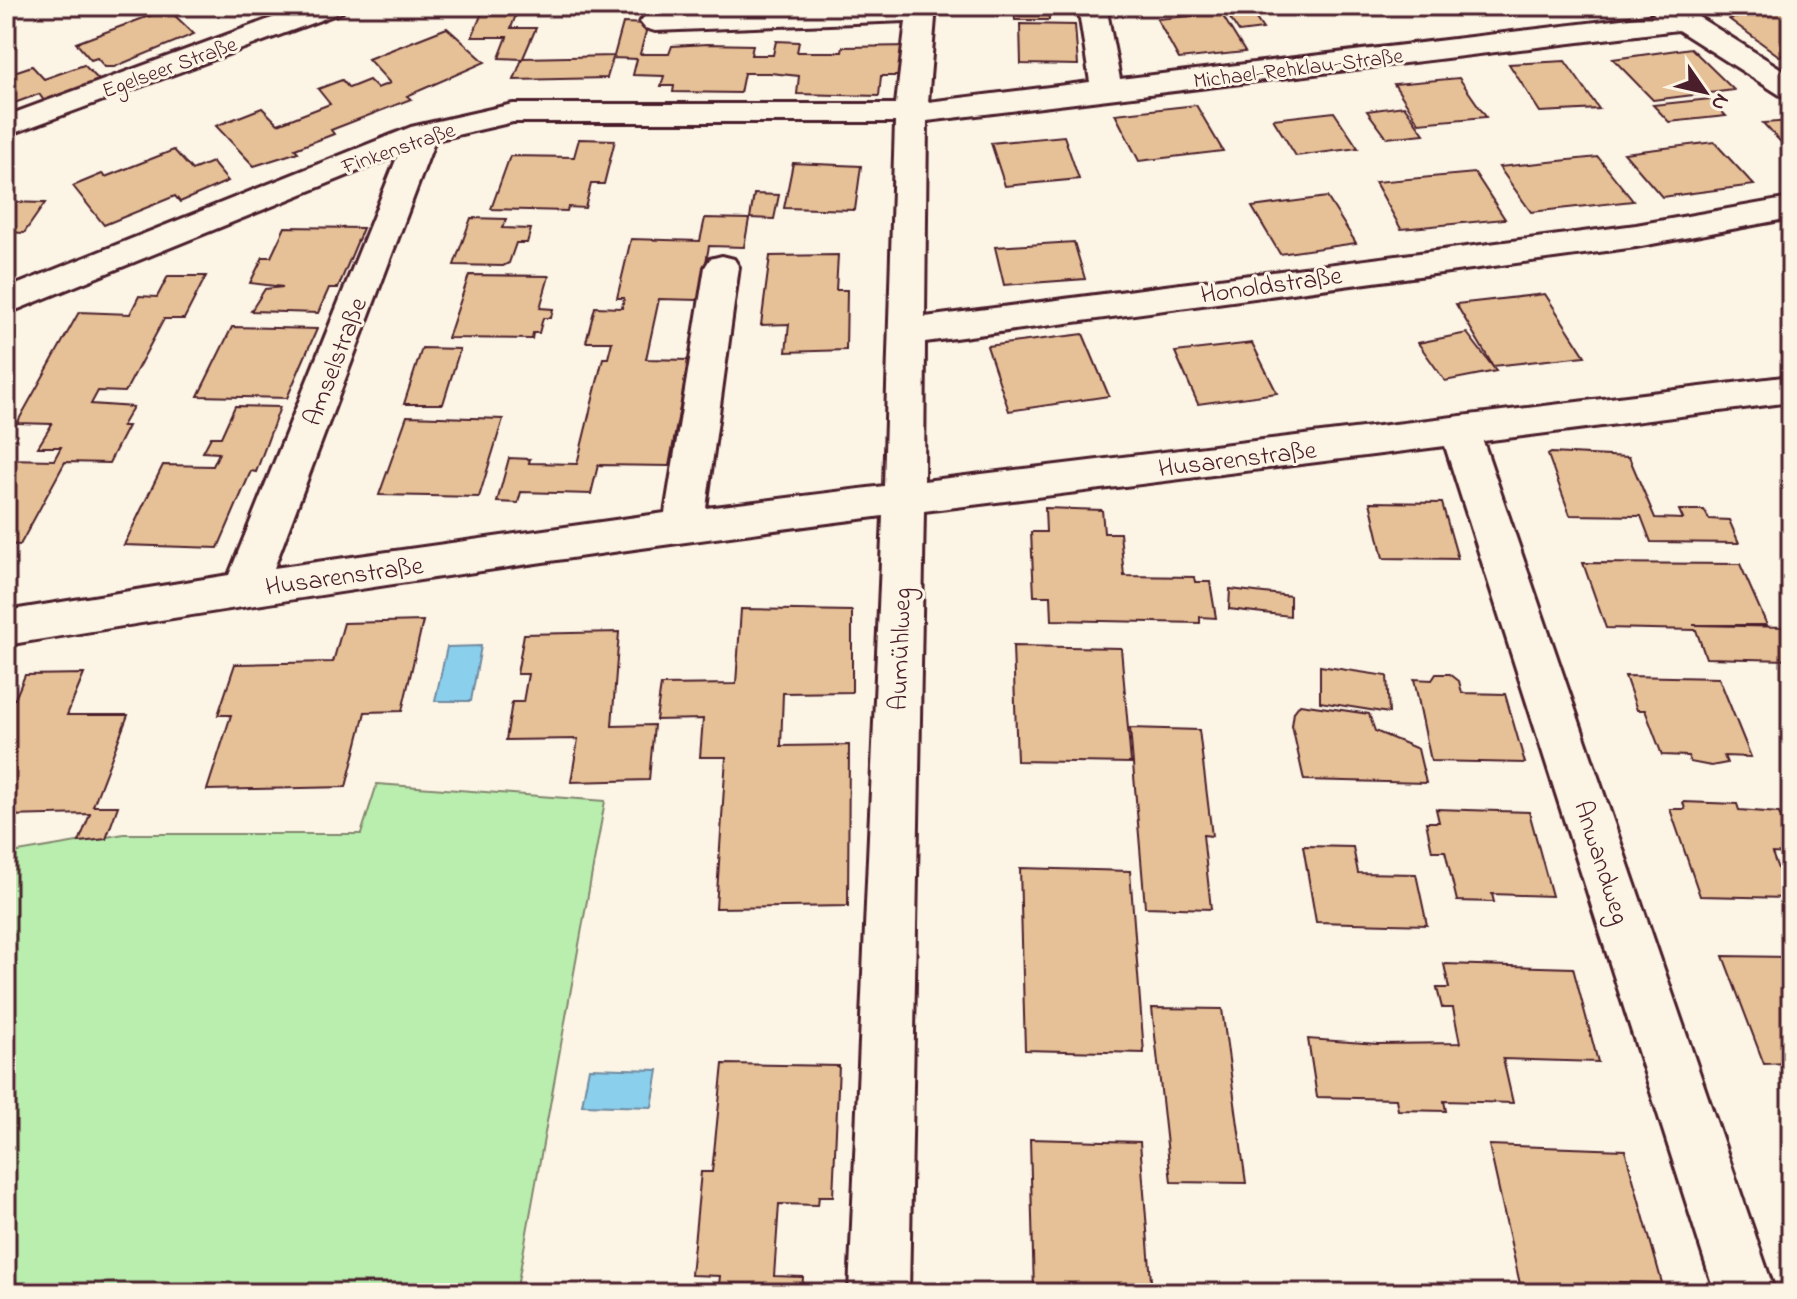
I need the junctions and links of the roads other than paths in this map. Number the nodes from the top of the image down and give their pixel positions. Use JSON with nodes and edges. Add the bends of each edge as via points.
{"nodes":[{"id":1,"x":332,"y":6,"type":"edge"},
{"id":2,"x":1092,"y":6,"type":"edge"},
{"id":3,"x":922,"y":9,"type":"edge"},
{"id":4,"x":1673,"y":13,"type":"edge"},
{"id":5,"x":655,"y":22,"type":"dead end"},
{"id":6,"x":1791,"y":88,"type":"edge"},
{"id":7,"x":1107,"y":90,"type":"junction"},
{"id":8,"x":911,"y":113,"type":"junction"},
{"id":9,"x":6,"y":127,"type":"edge"},
{"id":10,"x":422,"y":134,"type":"junction"},
{"id":11,"x":1791,"y":208,"type":"edge"},
{"id":12,"x":1636,"y":236,"type":"junction"},
{"id":13,"x":1791,"y":240,"type":"edge"},
{"id":14,"x":722,"y":267,"type":"dead end"},
{"id":15,"x":6,"y":302,"type":"edge"},
{"id":16,"x":907,"y":332,"type":"junction"},
{"id":17,"x":1791,"y":389,"type":"edge"},
{"id":18,"x":1460,"y":431,"type":"junction"},
{"id":19,"x":904,"y":498,"type":"junction"},
{"id":20,"x":683,"y":526,"type":"junction"},
{"id":21,"x":245,"y":589,"type":"junction"},
{"id":22,"x":6,"y":628,"type":"edge"},
{"id":23,"x":879,"y":1293,"type":"edge"},
{"id":24,"x":1745,"y":1293,"type":"edge"}],
"edges":[{"from":1,"to":9,"type":"street","name":"Egelseer Straße"},
{"from":2,"to":7,"type":"street"},
{"from":3,"to":5,"type":"street"},
{"from":3,"to":8,"type":"street","name":"Aumühlweg"},
{"from":4,"to":6,"type":"street"},
{"from":4,"to":7,"type":"street","name":"Michael-Rehklau-Straße"},
{"from":7,"to":8,"type":"street","name":"Michael-Rehklau-Straße"},
{"from":8,"to":10,"type":"street","name":"Finkenstraße","via":[[513,113]]},
{"from":8,"to":16,"type":"street","name":"Aumühlweg"},
{"from":10,"to":15,"type":"street","name":"Finkenstraße"},
{"from":10,"to":21,"type":"street","name":"Amselstraße"},
{"from":11,"to":12,"type":"street","name":"Honoldstraße"},
{"from":12,"to":13,"type":"street","name":"Honoldstraße"},
{"from":12,"to":16,"type":"street","name":"Honoldstraße"},
{"from":14,"to":20,"type":"street"},
{"from":16,"to":19,"type":"street","name":"Aumühlweg"},
{"from":17,"to":18,"type":"street","name":"Husarenstraße"},
{"from":18,"to":19,"type":"street","name":"Husarenstraße"},
{"from":18,"to":24,"type":"street","name":"Anwandweg"},
{"from":19,"to":20,"type":"street","name":"Husarenstraße"},
{"from":19,"to":23,"type":"street","name":"Aumühlweg"},
{"from":20,"to":21,"type":"street","name":"Husarenstraße"},
{"from":21,"to":22,"type":"street","name":"Husarenstraße"}]}
